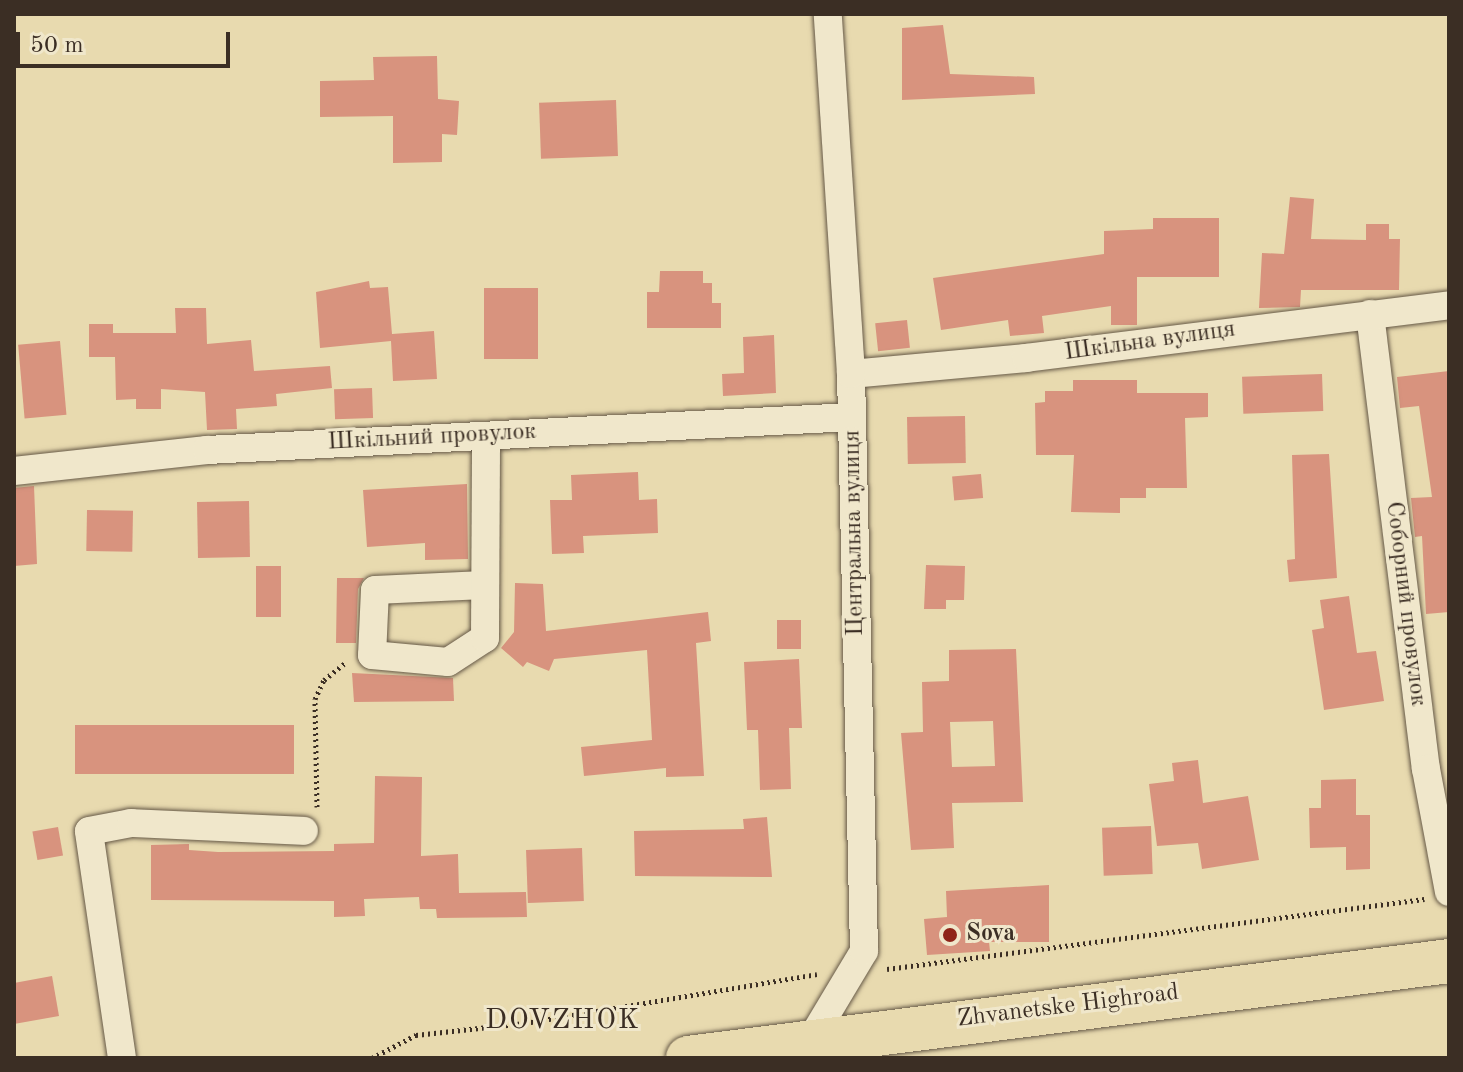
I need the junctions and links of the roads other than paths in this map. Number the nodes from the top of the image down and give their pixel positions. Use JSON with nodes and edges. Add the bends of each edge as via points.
{"nodes":[{"id":1,"x":828,"y":14,"type":"edge"},
{"id":2,"x":1449,"y":305,"type":"edge"},
{"id":3,"x":1370,"y":314,"type":"junction"},
{"id":4,"x":851,"y":374,"type":"junction"},
{"id":5,"x":852,"y":417,"type":"junction"},
{"id":6,"x":486,"y":436,"type":"junction"},
{"id":7,"x":14,"y":471,"type":"edge"},
{"id":8,"x":484,"y":585,"type":"junction"},
{"id":9,"x":304,"y":831,"type":"road end"},
{"id":10,"x":1442,"y":895,"type":"edge"},
{"id":11,"x":1449,"y":961,"type":"edge"},
{"id":12,"x":812,"y":1038,"type":"junction"},
{"id":13,"x":122,"y":1058,"type":"edge"},
{"id":14,"x":688,"y":1058,"type":"edge"}],
"edges":[{"from":1,"to":4,"type":"street","name":"Центральна вулиця"},
{"from":2,"to":3,"type":"street","name":"Шкільна вулиця"},
{"from":3,"to":4,"type":"street","name":"Шкільна вулиця","via":[[1026,358]]},
{"from":3,"to":10,"type":"street","name":"Соборний провулок"},
{"from":4,"to":5,"type":"street","name":"Центральна вулиця"},
{"from":5,"to":6,"type":"street","name":"Шкільний провулок"},
{"from":5,"to":12,"type":"street","name":"Центральна вулиця","via":[[864,951]]},
{"from":6,"to":7,"type":"street","name":"Шкільний провулок","via":[[207,450]]},
{"from":6,"to":8,"type":"street"},
{"from":8,"to":8,"type":"street","via":[[375,590],[372,655],[408,662],[461,658],[485,638]]},
{"from":9,"to":13,"type":"street","via":[[131,823],[89,831]]},
{"from":11,"to":12,"type":"main road","name":"Zhvanetske Highroad"},
{"from":12,"to":14,"type":"main road","name":"Zhvanetske Highroad"}]}
